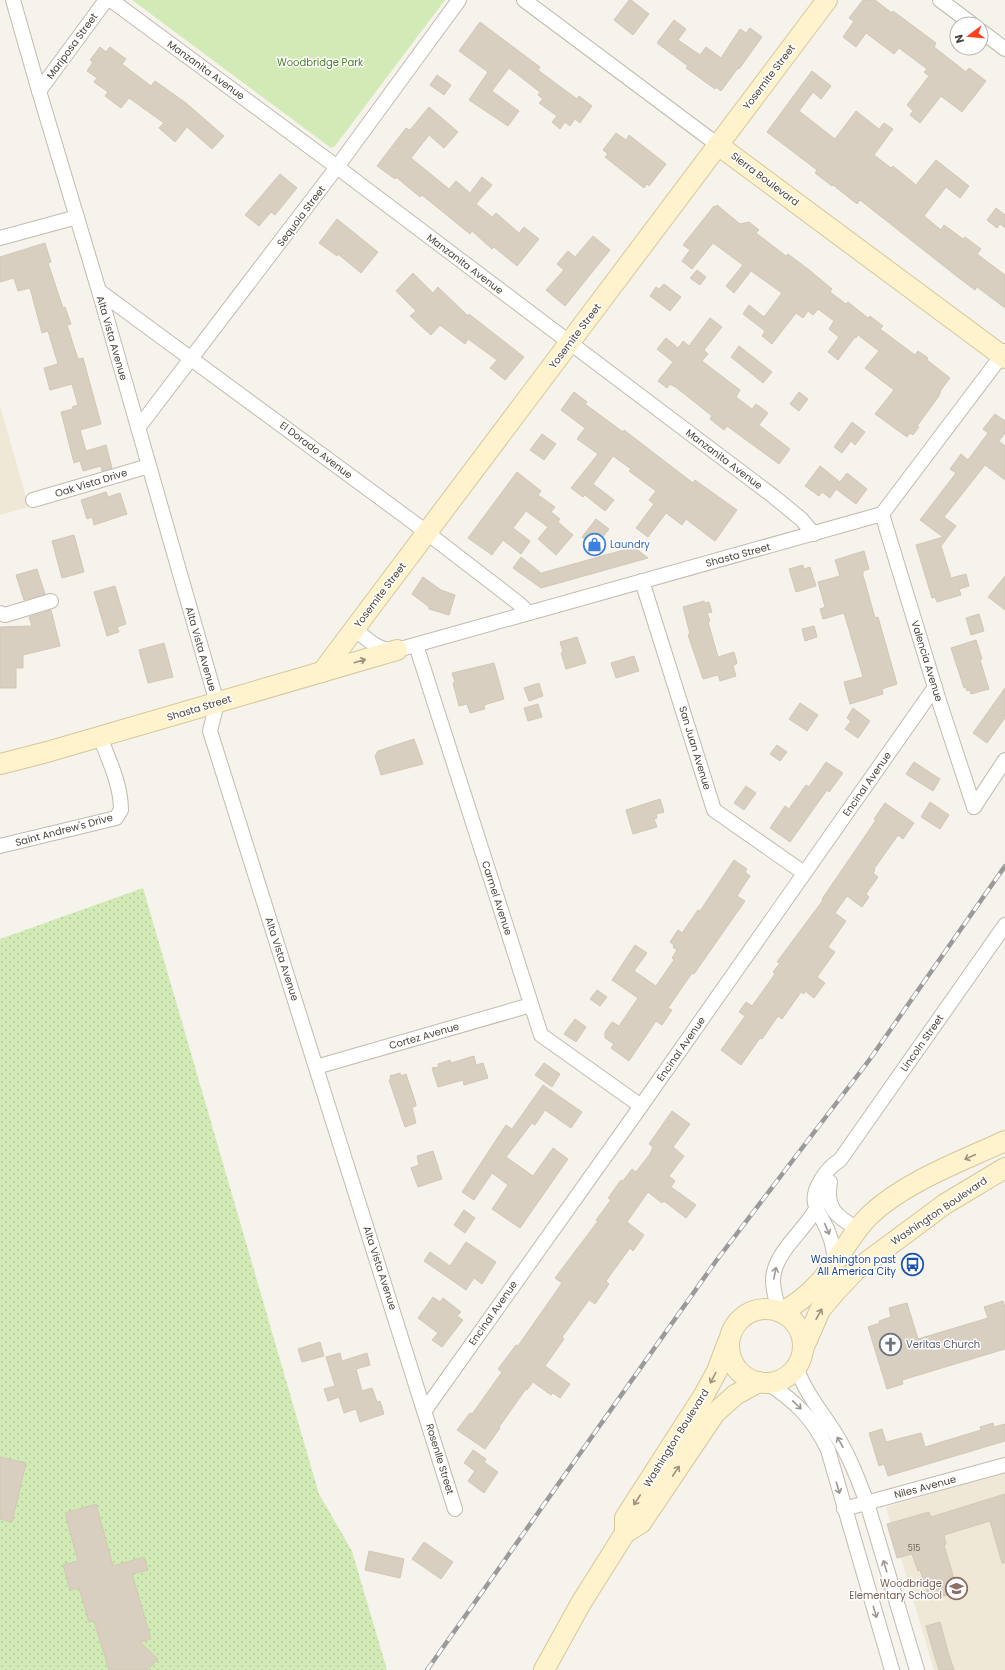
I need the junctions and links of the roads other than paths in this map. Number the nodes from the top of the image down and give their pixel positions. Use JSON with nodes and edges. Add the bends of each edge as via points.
{"nodes":[{"id":1,"x":13,"y":0,"type":"edge"},
{"id":2,"x":106,"y":0,"type":"edge"},
{"id":3,"x":111,"y":0,"type":"edge"},
{"id":4,"x":459,"y":0,"type":"edge"},
{"id":5,"x":524,"y":0,"type":"edge"},
{"id":6,"x":827,"y":0,"type":"edge"},
{"id":7,"x":940,"y":0,"type":"edge"},
{"id":8,"x":961,"y":16,"type":"edge"},
{"id":9,"x":989,"y":37,"type":"edge"},
{"id":10,"x":1005,"y":49,"type":"edge"},
{"id":11,"x":39,"y":91,"type":"junction"},
{"id":12,"x":718,"y":145,"type":"junction"},
{"id":13,"x":337,"y":167,"type":"junction"},
{"id":14,"x":77,"y":217,"type":"junction"},
{"id":15,"x":0,"y":238,"type":"edge"},
{"id":16,"x":99,"y":291,"type":"junction"},
{"id":17,"x":570,"y":343,"type":"junction"},
{"id":18,"x":1004,"y":355,"type":"edge"},
{"id":19,"x":192,"y":358,"type":"junction"},
{"id":20,"x":138,"y":428,"type":"junction"},
{"id":21,"x":149,"y":466,"type":"junction"},
{"id":22,"x":33,"y":500,"type":"dead end"},
{"id":23,"x":882,"y":514,"type":"junction"},
{"id":24,"x":427,"y":533,"type":"junction"},
{"id":25,"x":814,"y":534,"type":"junction"},
{"id":26,"x":642,"y":581,"type":"junction"},
{"id":27,"x":51,"y":602,"type":"dead end"},
{"id":28,"x":0,"y":613,"type":"edge"},
{"id":29,"x":529,"y":613,"type":"junction"},
{"id":30,"x":355,"y":629,"type":"junction"},
{"id":31,"x":406,"y":648,"type":"junction"},
{"id":32,"x":322,"y":672,"type":"junction"},
{"id":33,"x":935,"y":687,"type":"junction"},
{"id":34,"x":217,"y":703,"type":"junction"},
{"id":35,"x":100,"y":737,"type":"junction"},
{"id":36,"x":1005,"y":760,"type":"edge"},
{"id":37,"x":0,"y":764,"type":"edge"},
{"id":38,"x":0,"y":846,"type":"edge"},
{"id":39,"x":804,"y":873,"type":"junction"},
{"id":40,"x":1005,"y":925,"type":"edge"},
{"id":41,"x":531,"y":1005,"type":"junction"},
{"id":42,"x":316,"y":1067,"type":"junction"},
{"id":43,"x":641,"y":1106,"type":"junction"},
{"id":44,"x":1005,"y":1141,"type":"edge"},
{"id":45,"x":840,"y":1160,"type":"junction"},
{"id":46,"x":1005,"y":1168,"type":"edge"},
{"id":47,"x":830,"y":1182,"type":"junction"},
{"id":48,"x":817,"y":1210,"type":"junction"},
{"id":49,"x":858,"y":1230,"type":"junction"},
{"id":50,"x":835,"y":1261,"type":"junction"},
{"id":51,"x":781,"y":1312,"type":"junction"},
{"id":52,"x":728,"y":1342,"type":"junction"},
{"id":53,"x":800,"y":1358,"type":"junction"},
{"id":54,"x":762,"y":1382,"type":"junction"},
{"id":55,"x":424,"y":1410,"type":"junction"},
{"id":56,"x":1005,"y":1465,"type":"edge"},
{"id":57,"x":867,"y":1503,"type":"junction"},
{"id":58,"x":455,"y":1509,"type":"dead end"},
{"id":59,"x":844,"y":1509,"type":"junction"},
{"id":60,"x":625,"y":1533,"type":"junction"},
{"id":61,"x":544,"y":1670,"type":"edge"},
{"id":62,"x":892,"y":1670,"type":"edge"},
{"id":63,"x":917,"y":1670,"type":"edge"}],
"edges":[{"from":1,"to":11,"type":"street","name":"Alta Vista Avenue"},
{"from":2,"to":11,"type":"street","name":"Mariposa Street"},
{"from":3,"to":13,"type":"street","name":"Manzanita Avenue"},
{"from":4,"to":13,"type":"street","name":"Sequoia Street"},
{"from":5,"to":12,"type":"street","name":"Sierra Boulevard"},
{"from":6,"to":12,"type":"street","name":"Yosemite Street"},
{"from":7,"to":8,"type":"street"},
{"from":9,"to":10,"type":"street"},
{"from":11,"to":14,"type":"street","name":"Alta Vista Avenue"},
{"from":12,"to":17,"type":"street","name":"Yosemite Street"},
{"from":12,"to":18,"type":"street","name":"Sierra Boulevard"},
{"from":13,"to":17,"type":"street","name":"Manzanita Avenue"},
{"from":13,"to":19,"type":"street","name":"Sequoia Street"},
{"from":14,"to":15,"type":"street"},
{"from":14,"to":16,"type":"street","name":"Alta Vista Avenue"},
{"from":16,"to":19,"type":"street","name":"El Dorado Avenue"},
{"from":16,"to":20,"type":"street","name":"Alta Vista Avenue"},
{"from":17,"to":24,"type":"street","name":"Yosemite Street"},
{"from":17,"to":25,"type":"street","name":"Manzanita Avenue","via":[[773,496],[801,519]]},
{"from":18,"to":23,"type":"street"},
{"from":19,"to":20,"type":"street","name":"Sequoia Street"},
{"from":19,"to":24,"type":"street","name":"El Dorado Avenue"},
{"from":20,"to":21,"type":"street","name":"Alta Vista Avenue"},
{"from":21,"to":22,"type":"street","name":"Oak Vista Drive"},
{"from":21,"to":34,"type":"street","name":"Alta Vista Avenue"},
{"from":23,"to":25,"type":"street","name":"Shasta Street"},
{"from":23,"to":33,"type":"street","name":"Valencia Avenue"},
{"from":24,"to":29,"type":"street","name":"El Dorado Avenue"},
{"from":24,"to":30,"type":"street","name":"Yosemite Street"},
{"from":25,"to":26,"type":"street","name":"Shasta Street"},
{"from":26,"to":29,"type":"street","name":"Shasta Street"},
{"from":26,"to":39,"type":"street","name":"San Juan Avenue","via":[[714,810]]},
{"from":27,"to":28,"type":"street","via":[[6,614]]},
{"from":29,"to":31,"type":"street","name":"Shasta Street"},
{"from":30,"to":31,"type":"street","name":"Shasta Street","via":[[381,649],[389,651]]},
{"from":30,"to":32,"type":"street","name":"Yosemite Street"},
{"from":32,"to":31,"type":"street","name":"Shasta Street","one_way":true},
{"from":31,"to":41,"type":"street","name":"Carmel Avenue"},
{"from":32,"to":34,"type":"street","name":"Shasta Street"},
{"from":33,"to":36,"type":"street","name":"Valencia Avenue","via":[[974,807]]},
{"from":33,"to":39,"type":"street","name":"Encinal Avenue"},
{"from":34,"to":35,"type":"street","name":"Shasta Street"},
{"from":34,"to":42,"type":"street","name":"Alta Vista Avenue","via":[[210,731]]},
{"from":35,"to":37,"type":"street","name":"Shasta Street"},
{"from":35,"to":38,"type":"street","name":"Saint Andrew's Drive","via":[[121,799],[121,810],[116,818]]},
{"from":39,"to":43,"type":"street","name":"Encinal Avenue"},
{"from":40,"to":45,"type":"street","name":"Lincoln Street"},
{"from":41,"to":42,"type":"street","name":"Cortez Avenue"},
{"from":41,"to":43,"type":"street","name":"Carmel Avenue","via":[[541,1036]]},
{"from":42,"to":55,"type":"street","name":"Alta Vista Avenue"},
{"from":43,"to":55,"type":"street","name":"Encinal Avenue"},
{"from":44,"to":49,"type":"street","one_way":true,"via":[[911,1186],[883,1204]]},
{"from":45,"to":47,"type":"street","name":"Lincoln Street"},
{"from":45,"to":48,"type":"street","name":"Lincoln Street","via":[[818,1184],[814,1195]]},
{"from":53,"to":46,"type":"street","name":"Washington Boulevard","one_way":true,"via":[[820,1310],[856,1270],[945,1204]]},
{"from":47,"to":48,"type":"street","name":"Lincoln Street"},
{"from":47,"to":49,"type":"street","name":"Lincoln Street","via":[[829,1202],[833,1211],[840,1219]]},
{"from":48,"to":50,"type":"street","name":"Lincoln Street","one_way":true,"via":[[830,1237]]},
{"from":51,"to":48,"type":"street","name":"Lincoln Street","one_way":true,"via":[[773,1281],[775,1270],[787,1247]]},
{"from":49,"to":50,"type":"street"},
{"from":50,"to":51,"type":"street","via":[[818,1285],[796,1305]]},
{"from":51,"to":52,"type":"street","via":[[768,1309],[747,1314],[737,1322]]},
{"from":51,"to":53,"type":"street","via":[[798,1326],[803,1338]]},
{"from":52,"to":54,"type":"street","via":[[729,1356],[736,1369],[741,1374]]},
{"from":52,"to":60,"type":"street","name":"Washington Boulevard","one_way":true,"via":[[704,1395],[625,1518]]},
{"from":53,"to":54,"type":"street","via":[[783,1378]]},
{"from":57,"to":53,"type":"street","one_way":true,"via":[[833,1430],[808,1394]]},
{"from":54,"to":59,"type":"street","one_way":true,"via":[[787,1396],[817,1429],[828,1450]]},
{"from":60,"to":54,"type":"street","name":"Washington Boulevard","one_way":true,"via":[[640,1523],[715,1413],[735,1395]]},
{"from":55,"to":58,"type":"street","name":"Rosenlle Street"},
{"from":56,"to":57,"type":"street","name":"Niles Avenue"},
{"from":57,"to":59,"type":"street","name":"Niles Avenue"},
{"from":63,"to":57,"type":"street","one_way":true},
{"from":59,"to":62,"type":"street","one_way":true},
{"from":60,"to":61,"type":"street","name":"Washington Boulevard","via":[[581,1602]]}]}
